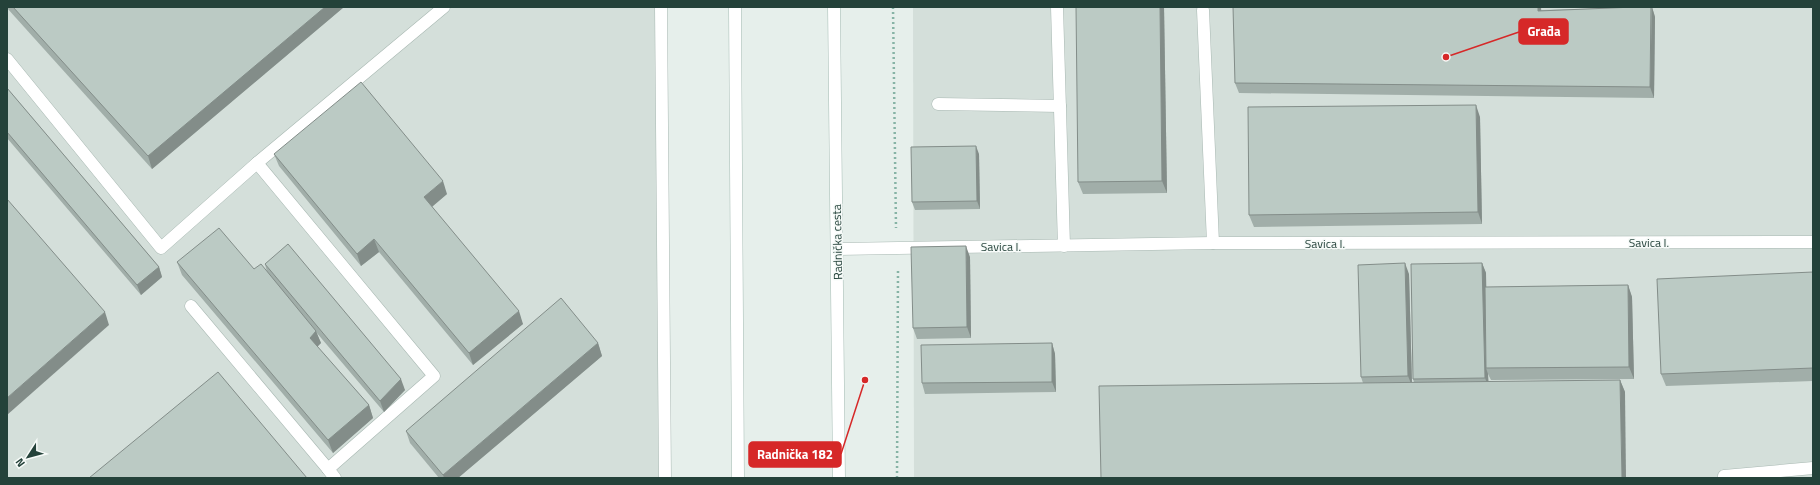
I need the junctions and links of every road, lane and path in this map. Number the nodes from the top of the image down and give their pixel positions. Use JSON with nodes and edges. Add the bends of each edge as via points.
{"nodes":[{"id":1,"x":444,"y":7,"type":"edge"},
{"id":2,"x":661,"y":7,"type":"edge"},
{"id":3,"x":736,"y":7,"type":"edge"},
{"id":4,"x":834,"y":7,"type":"edge"},
{"id":5,"x":1057,"y":7,"type":"edge"},
{"id":6,"x":1203,"y":10,"type":"dead end"},
{"id":7,"x":7,"y":59,"type":"edge"},
{"id":8,"x":938,"y":104,"type":"dead end"},
{"id":9,"x":1060,"y":106,"type":"junction"},
{"id":10,"x":257,"y":163,"type":"junction"},
{"id":11,"x":1813,"y":242,"type":"edge"},
{"id":12,"x":1213,"y":243,"type":"junction"},
{"id":13,"x":1064,"y":246,"type":"junction"},
{"id":14,"x":838,"y":249,"type":"junction"},
{"id":15,"x":191,"y":306,"type":"dead end"},
{"id":16,"x":1813,"y":468,"type":"edge"},
{"id":17,"x":331,"y":473,"type":"edge"},
{"id":18,"x":665,"y":478,"type":"edge"},
{"id":19,"x":738,"y":478,"type":"edge"},
{"id":20,"x":839,"y":478,"type":"edge"},
{"id":21,"x":1724,"y":478,"type":"edge"}],
"edges":[{"from":1,"to":10,"type":"main road"},
{"from":2,"to":18,"type":"main road"},
{"from":3,"to":19,"type":"main road"},
{"from":4,"to":14,"type":"main road","name":"Radnička cesta"},
{"from":5,"to":9,"type":"main road"},
{"from":6,"to":12,"type":"main road"},
{"from":7,"to":10,"type":"main road","via":[[161,248]]},
{"from":8,"to":9,"type":"main road"},
{"from":9,"to":13,"type":"main road"},
{"from":10,"to":17,"type":"main road","via":[[434,376]]},
{"from":11,"to":12,"type":"main road","name":"Savica I."},
{"from":12,"to":13,"type":"main road","name":"Savica I."},
{"from":13,"to":14,"type":"main road","name":"Savica I."},
{"from":14,"to":20,"type":"main road","name":"Radnička cesta"},
{"from":15,"to":17,"type":"main road"},
{"from":16,"to":21,"type":"main road"}]}
